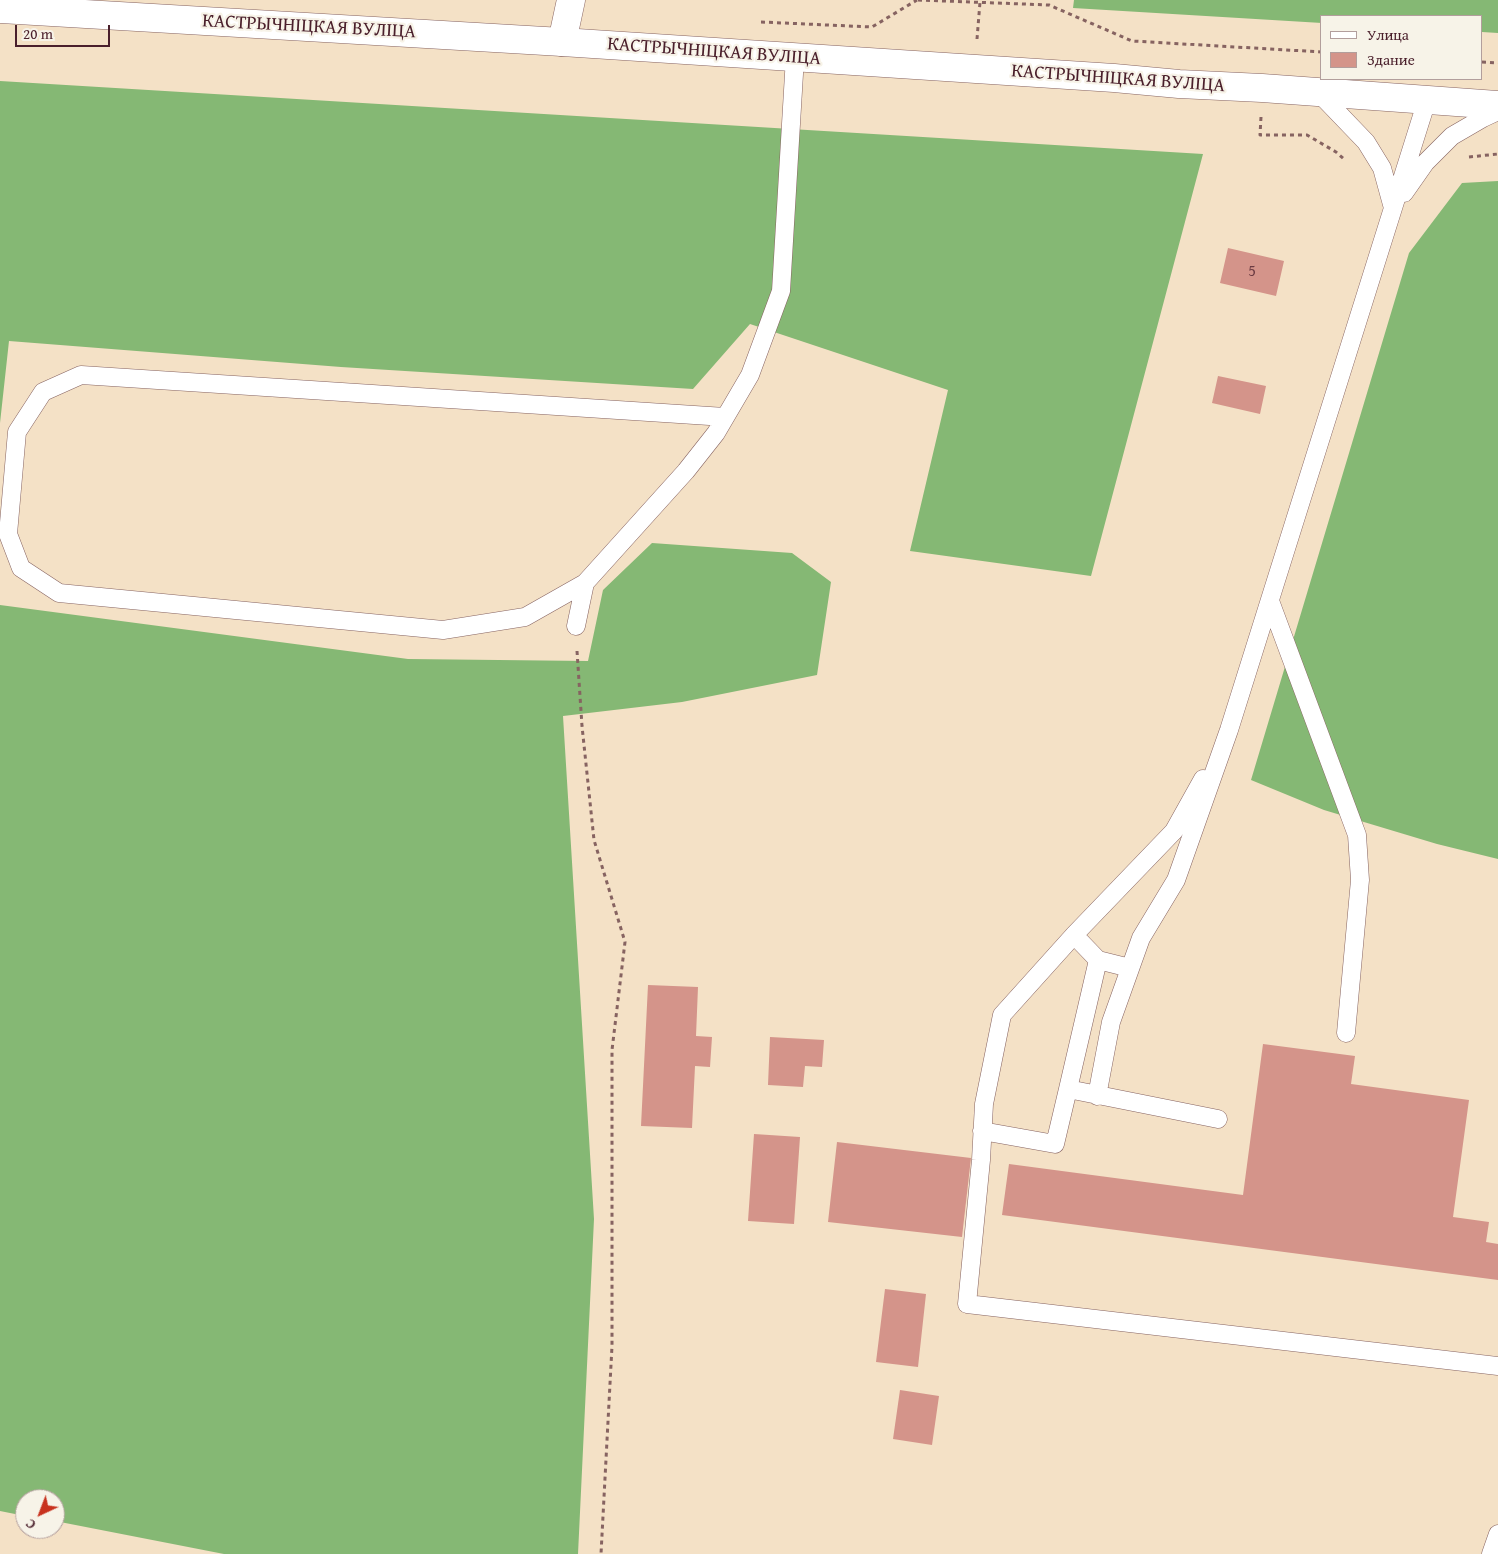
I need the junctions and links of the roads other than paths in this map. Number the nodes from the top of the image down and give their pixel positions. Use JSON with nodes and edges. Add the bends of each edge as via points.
{"nodes":[{"id":1,"x":571,"y":0,"type":"edge"},
{"id":2,"x":2,"y":6,"type":"edge"},
{"id":3,"x":562,"y":42,"type":"junction"},
{"id":4,"x":795,"y":57,"type":"junction"},
{"id":5,"x":1318,"y":92,"type":"junction"},
{"id":6,"x":1427,"y":100,"type":"junction"},
{"id":7,"x":1498,"y":105,"type":"edge"},
{"id":8,"x":1498,"y":111,"type":"edge"},
{"id":9,"x":1393,"y":208,"type":"junction"},
{"id":10,"x":725,"y":418,"type":"junction"},
{"id":11,"x":585,"y":583,"type":"junction"},
{"id":12,"x":1270,"y":601,"type":"junction"},
{"id":13,"x":576,"y":626,"type":"road end"},
{"id":14,"x":1229,"y":730,"type":"junction"},
{"id":15,"x":1074,"y":935,"type":"junction"},
{"id":16,"x":1098,"y":960,"type":"junction"},
{"id":17,"x":1130,"y":968,"type":"junction"},
{"id":18,"x":1346,"y":1033,"type":"dead end"},
{"id":19,"x":1068,"y":1089,"type":"junction"},
{"id":20,"x":1097,"y":1096,"type":"junction"},
{"id":21,"x":1218,"y":1119,"type":"dead end"},
{"id":22,"x":982,"y":1132,"type":"junction"},
{"id":23,"x":1498,"y":1366,"type":"edge"},
{"id":24,"x":1498,"y":1534,"type":"edge"},
{"id":25,"x":1491,"y":1554,"type":"edge"}],
"edges":[{"from":1,"to":3,"type":"main road"},
{"from":2,"to":3,"type":"main road","name":"КАСТРЫЧНІЦКАЯ ВУЛІЦА"},
{"from":3,"to":4,"type":"main road","name":"КАСТРЫЧНІЦКАЯ ВУЛІЦА"},
{"from":4,"to":5,"type":"main road","name":"КАСТРЫЧНІЦКАЯ ВУЛІЦА"},
{"from":4,"to":10,"type":"lane","via":[[781,291],[750,374]]},
{"from":5,"to":6,"type":"main road","name":"КАСТРЫЧНІЦКАЯ ВУЛІЦА"},
{"from":5,"to":9,"type":"lane","via":[[1366,142],[1382,168]]},
{"from":6,"to":7,"type":"main road","name":"КАСТРЫЧНІЦКАЯ ВУЛІЦА"},
{"from":6,"to":9,"type":"lane"},
{"from":8,"to":9,"type":"lane","via":[[1452,136],[1425,163]]},
{"from":9,"to":12,"type":"lane"},
{"from":10,"to":11,"type":"lane","via":[[686,471]]},
{"from":10,"to":11,"type":"lane","via":[[81,375],[43,392],[17,432],[8,534],[21,568],[59,592],[443,630],[525,617]]},
{"from":11,"to":13,"type":"lane"},
{"from":12,"to":14,"type":"lane"},
{"from":12,"to":18,"type":"lane","via":[[1358,835],[1360,880]]},
{"from":14,"to":15,"type":"lane","via":[[1174,831]]},
{"from":14,"to":17,"type":"lane","via":[[1176,880],[1141,938]]},
{"from":15,"to":16,"type":"lane"},
{"from":15,"to":22,"type":"lane","via":[[1002,1015],[984,1104]]},
{"from":16,"to":17,"type":"lane"},
{"from":16,"to":19,"type":"lane"},
{"from":17,"to":20,"type":"lane","via":[[1111,1022]]},
{"from":19,"to":20,"type":"lane"},
{"from":19,"to":22,"type":"lane","via":[[1055,1144]]},
{"from":20,"to":21,"type":"lane"},
{"from":22,"to":23,"type":"lane","via":[[967,1304]]},
{"from":24,"to":25,"type":"lane"}]}
